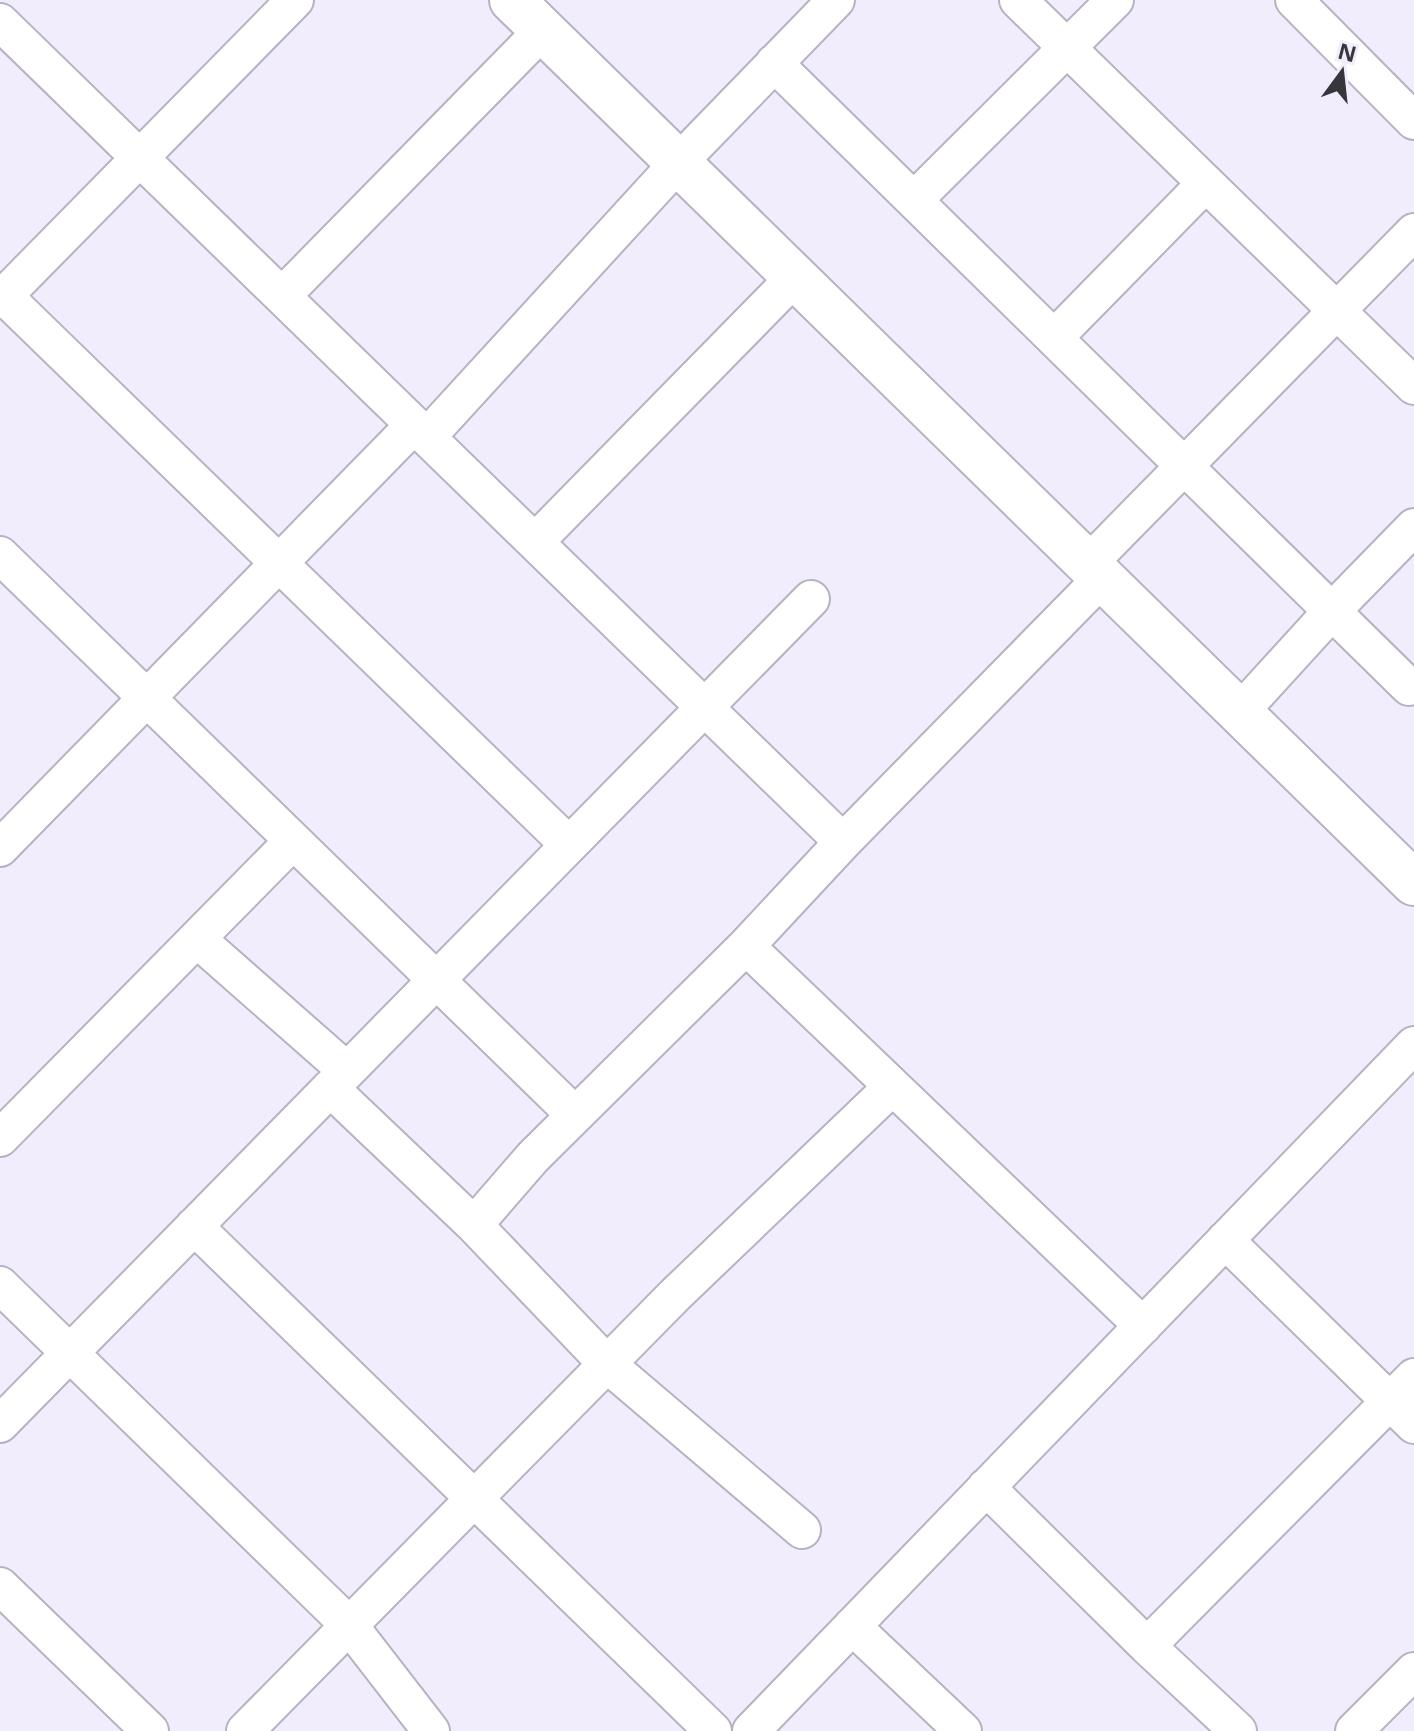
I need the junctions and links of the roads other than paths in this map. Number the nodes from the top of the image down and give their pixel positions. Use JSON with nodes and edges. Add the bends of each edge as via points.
{"nodes":[{"id":1,"x":295,"y":0,"type":"edge"},
{"id":2,"x":512,"y":0,"type":"edge"},
{"id":3,"x":836,"y":0,"type":"edge"},
{"id":4,"x":1018,"y":0,"type":"edge"},
{"id":5,"x":1115,"y":0,"type":"edge"},
{"id":6,"x":1294,"y":0,"type":"edge"},
{"id":7,"x":0,"y":22,"type":"edge"},
{"id":8,"x":543,"y":30,"type":"junction"},
{"id":9,"x":1067,"y":48,"type":"junction"},
{"id":10,"x":774,"y":63,"type":"junction"},
{"id":11,"x":1414,"y":121,"type":"edge"},
{"id":12,"x":140,"y":158,"type":"junction"},
{"id":13,"x":678,"y":163,"type":"junction"},
{"id":14,"x":1206,"y":183,"type":"junction"},
{"id":15,"x":914,"y":200,"type":"junction"},
{"id":16,"x":1414,"y":232,"type":"edge"},
{"id":17,"x":795,"y":277,"type":"junction"},
{"id":18,"x":282,"y":296,"type":"junction"},
{"id":19,"x":2,"y":298,"type":"edge"},
{"id":20,"x":1337,"y":310,"type":"junction"},
{"id":21,"x":1054,"y":338,"type":"junction"},
{"id":22,"x":1414,"y":386,"type":"edge"},
{"id":23,"x":420,"y":431,"type":"junction"},
{"id":24,"x":1185,"y":466,"type":"junction"},
{"id":25,"x":1414,"y":527,"type":"edge"},
{"id":26,"x":535,"y":542,"type":"junction"},
{"id":27,"x":0,"y":555,"type":"edge"},
{"id":28,"x":278,"y":563,"type":"junction"},
{"id":29,"x":1095,"y":571,"type":"junction"},
{"id":30,"x":811,"y":599,"type":"dead end"},
{"id":31,"x":1332,"y":611,"type":"junction"},
{"id":32,"x":1409,"y":687,"type":"dead end"},
{"id":33,"x":147,"y":698,"type":"junction"},
{"id":34,"x":704,"y":707,"type":"junction"},
{"id":35,"x":1239,"y":713,"type":"junction"},
{"id":36,"x":293,"y":841,"type":"junction"},
{"id":37,"x":843,"y":842,"type":"junction"},
{"id":38,"x":569,"y":845,"type":"junction"},
{"id":39,"x":0,"y":848,"type":"edge"},
{"id":40,"x":1414,"y":883,"type":"edge"},
{"id":41,"x":197,"y":939,"type":"junction"},
{"id":42,"x":746,"y":946,"type":"junction"},
{"id":43,"x":436,"y":980,"type":"junction"},
{"id":44,"x":1414,"y":1045,"type":"edge"},
{"id":45,"x":338,"y":1080,"type":"junction"},
{"id":46,"x":891,"y":1088,"type":"junction"},
{"id":47,"x":575,"y":1115,"type":"junction"},
{"id":48,"x":0,"y":1138,"type":"edge"},
{"id":49,"x":474,"y":1225,"type":"junction"},
{"id":50,"x":194,"y":1226,"type":"junction"},
{"id":51,"x":1225,"y":1240,"type":"junction"},
{"id":52,"x":0,"y":1285,"type":"edge"},
{"id":53,"x":1143,"y":1326,"type":"junction"},
{"id":54,"x":69,"y":1353,"type":"junction"},
{"id":55,"x":607,"y":1364,"type":"junction"},
{"id":56,"x":1406,"y":1401,"type":"edge"},
{"id":57,"x":0,"y":1424,"type":"edge"},
{"id":58,"x":986,"y":1487,"type":"junction"},
{"id":59,"x":474,"y":1499,"type":"junction"},
{"id":60,"x":802,"y":1530,"type":"dead end"},
{"id":61,"x":0,"y":1586,"type":"edge"},
{"id":62,"x":349,"y":1625,"type":"junction"},
{"id":63,"x":852,"y":1626,"type":"junction"},
{"id":64,"x":1147,"y":1646,"type":"junction"},
{"id":65,"x":1414,"y":1671,"type":"edge"},
{"id":66,"x":1233,"y":1729,"type":"edge"},
{"id":67,"x":150,"y":1731,"type":"edge"},
{"id":68,"x":245,"y":1731,"type":"edge"},
{"id":69,"x":431,"y":1731,"type":"edge"},
{"id":70,"x":713,"y":1731,"type":"edge"},
{"id":71,"x":751,"y":1731,"type":"edge"},
{"id":72,"x":963,"y":1731,"type":"edge"},
{"id":73,"x":1354,"y":1731,"type":"edge"}],
"edges":[{"from":1,"to":12,"type":"street"},
{"from":2,"to":8,"type":"street"},
{"from":3,"to":10,"type":"street"},
{"from":4,"to":9,"type":"street"},
{"from":5,"to":9,"type":"street"},
{"from":6,"to":11,"type":"street"},
{"from":7,"to":12,"type":"street"},
{"from":8,"to":13,"type":"street"},
{"from":8,"to":18,"type":"street"},
{"from":9,"to":14,"type":"street"},
{"from":9,"to":15,"type":"street"},
{"from":10,"to":13,"type":"street"},
{"from":10,"to":15,"type":"street"},
{"from":12,"to":18,"type":"street"},
{"from":12,"to":19,"type":"street"},
{"from":13,"to":17,"type":"street"},
{"from":13,"to":23,"type":"street"},
{"from":14,"to":20,"type":"street"},
{"from":14,"to":21,"type":"street"},
{"from":15,"to":21,"type":"street"},
{"from":16,"to":20,"type":"street"},
{"from":17,"to":26,"type":"street"},
{"from":17,"to":29,"type":"street"},
{"from":18,"to":23,"type":"street"},
{"from":19,"to":28,"type":"street"},
{"from":20,"to":22,"type":"street"},
{"from":20,"to":24,"type":"street"},
{"from":21,"to":24,"type":"street"},
{"from":23,"to":26,"type":"street"},
{"from":23,"to":28,"type":"street"},
{"from":24,"to":29,"type":"street"},
{"from":24,"to":31,"type":"street"},
{"from":25,"to":31,"type":"street"},
{"from":26,"to":34,"type":"street"},
{"from":27,"to":33,"type":"street"},
{"from":28,"to":33,"type":"street"},
{"from":28,"to":38,"type":"street"},
{"from":29,"to":35,"type":"street"},
{"from":29,"to":37,"type":"street"},
{"from":30,"to":34,"type":"street"},
{"from":31,"to":32,"type":"street"},
{"from":31,"to":35,"type":"street"},
{"from":33,"to":36,"type":"street"},
{"from":33,"to":39,"type":"street"},
{"from":34,"to":37,"type":"street"},
{"from":34,"to":38,"type":"street"},
{"from":35,"to":40,"type":"street"},
{"from":36,"to":41,"type":"street"},
{"from":36,"to":43,"type":"street"},
{"from":37,"to":42,"type":"street"},
{"from":38,"to":43,"type":"street"},
{"from":41,"to":45,"type":"street"},
{"from":41,"to":48,"type":"street"},
{"from":42,"to":46,"type":"street"},
{"from":42,"to":47,"type":"street"},
{"from":43,"to":45,"type":"street"},
{"from":43,"to":47,"type":"street"},
{"from":44,"to":51,"type":"street"},
{"from":45,"to":49,"type":"street"},
{"from":45,"to":50,"type":"street"},
{"from":46,"to":53,"type":"street"},
{"from":46,"to":55,"type":"street"},
{"from":47,"to":49,"type":"street"},
{"from":49,"to":55,"type":"street"},
{"from":50,"to":54,"type":"street"},
{"from":50,"to":59,"type":"street"},
{"from":51,"to":53,"type":"street"},
{"from":51,"to":56,"type":"street"},
{"from":52,"to":54,"type":"street"},
{"from":53,"to":58,"type":"street"},
{"from":54,"to":57,"type":"street"},
{"from":54,"to":62,"type":"street"},
{"from":55,"to":59,"type":"street"},
{"from":55,"to":60,"type":"street"},
{"from":56,"to":64,"type":"street"},
{"from":58,"to":63,"type":"street"},
{"from":58,"to":64,"type":"street"},
{"from":59,"to":62,"type":"street"},
{"from":59,"to":70,"type":"street"},
{"from":61,"to":67,"type":"street"},
{"from":62,"to":68,"type":"street"},
{"from":62,"to":69,"type":"street"},
{"from":63,"to":71,"type":"street"},
{"from":63,"to":72,"type":"street"},
{"from":64,"to":66,"type":"street"},
{"from":65,"to":73,"type":"street"}]}
